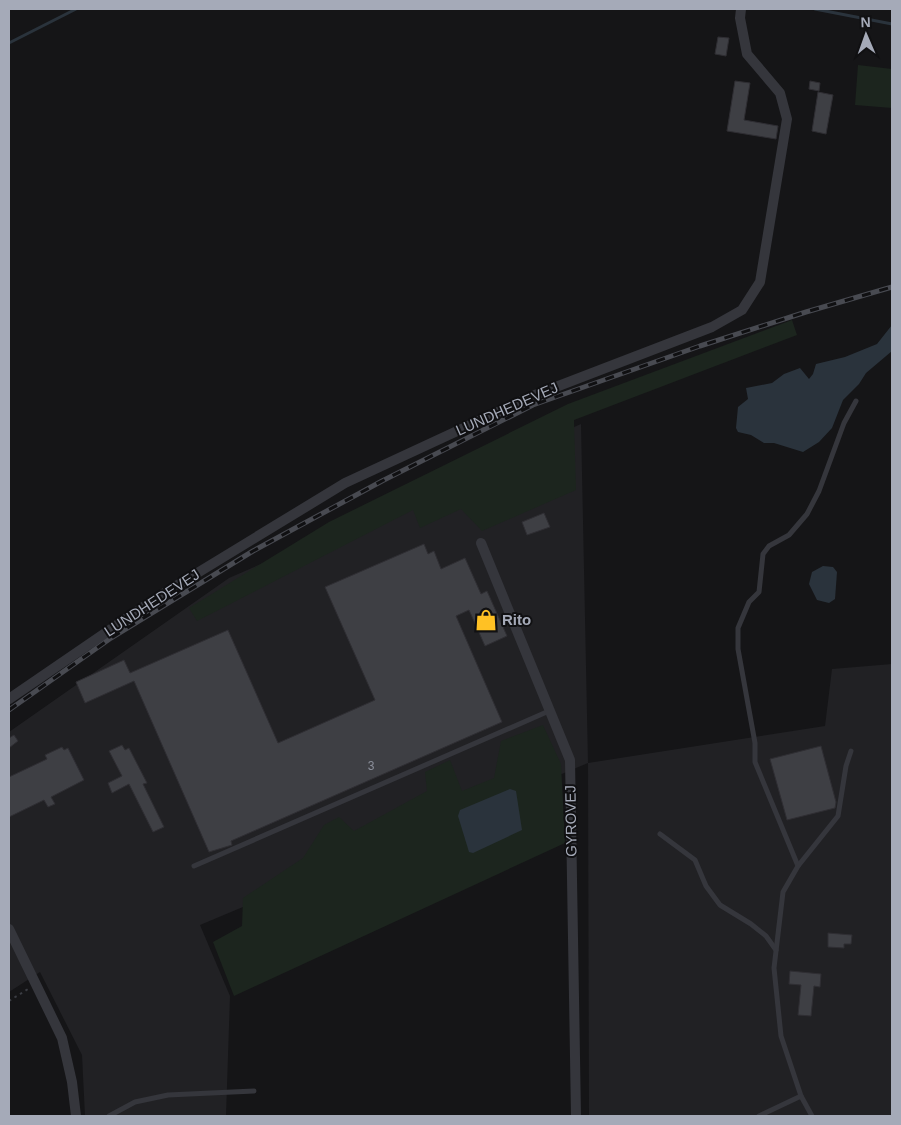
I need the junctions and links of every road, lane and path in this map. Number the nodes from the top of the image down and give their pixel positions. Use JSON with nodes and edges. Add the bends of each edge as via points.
{"nodes":[{"id":1,"x":741,"y":9,"type":"edge"},
{"id":2,"x":856,"y":401,"type":"dead end"},
{"id":3,"x":481,"y":543,"type":"dead end"},
{"id":4,"x":9,"y":699,"type":"edge"},
{"id":5,"x":550,"y":711,"type":"junction"},
{"id":6,"x":851,"y":751,"type":"dead end"},
{"id":7,"x":660,"y":834,"type":"dead end"},
{"id":8,"x":194,"y":866,"type":"dead end"},
{"id":9,"x":798,"y":866,"type":"junction"},
{"id":10,"x":9,"y":929,"type":"edge"},
{"id":11,"x":776,"y":951,"type":"junction"},
{"id":12,"x":36,"y":983,"type":"junction"},
{"id":13,"x":9,"y":1001,"type":"edge"},
{"id":14,"x":254,"y":1091,"type":"dead end"},
{"id":15,"x":801,"y":1096,"type":"junction"},
{"id":16,"x":76,"y":1116,"type":"edge"},
{"id":17,"x":110,"y":1116,"type":"edge"},
{"id":18,"x":576,"y":1116,"type":"edge"},
{"id":19,"x":758,"y":1116,"type":"edge"},
{"id":20,"x":812,"y":1116,"type":"edge"}],
"edges":[{"from":1,"to":4,"type":"street","name":"LUNDHEDEVEJ","via":[[747,54],[780,93],[787,119],[760,282],[742,310],[712,327],[535,395],[345,483],[158,597]]},
{"from":2,"to":9,"type":"lane","via":[[807,514],[789,535],[763,554],[759,592],[749,602],[738,628],[738,649],[755,744],[755,762]]},
{"from":3,"to":5,"type":"street","name":"GYROVEJ"},
{"from":5,"to":8,"type":"lane"},
{"from":5,"to":18,"type":"street","name":"GYROVEJ","via":[[570,760]]},
{"from":6,"to":9,"type":"lane","via":[[838,816]]},
{"from":7,"to":11,"type":"lane","via":[[695,860],[706,886],[720,905],[766,936]]},
{"from":9,"to":11,"type":"lane","via":[[782,892]]},
{"from":10,"to":12,"type":"street"},
{"from":11,"to":15,"type":"lane","via":[[774,968],[781,1036]]},
{"from":12,"to":13,"type":"path"},
{"from":12,"to":16,"type":"street","via":[[62,1038]]},
{"from":14,"to":17,"type":"lane","via":[[168,1095],[135,1102]]},
{"from":15,"to":19,"type":"lane"},
{"from":15,"to":20,"type":"lane"}]}
